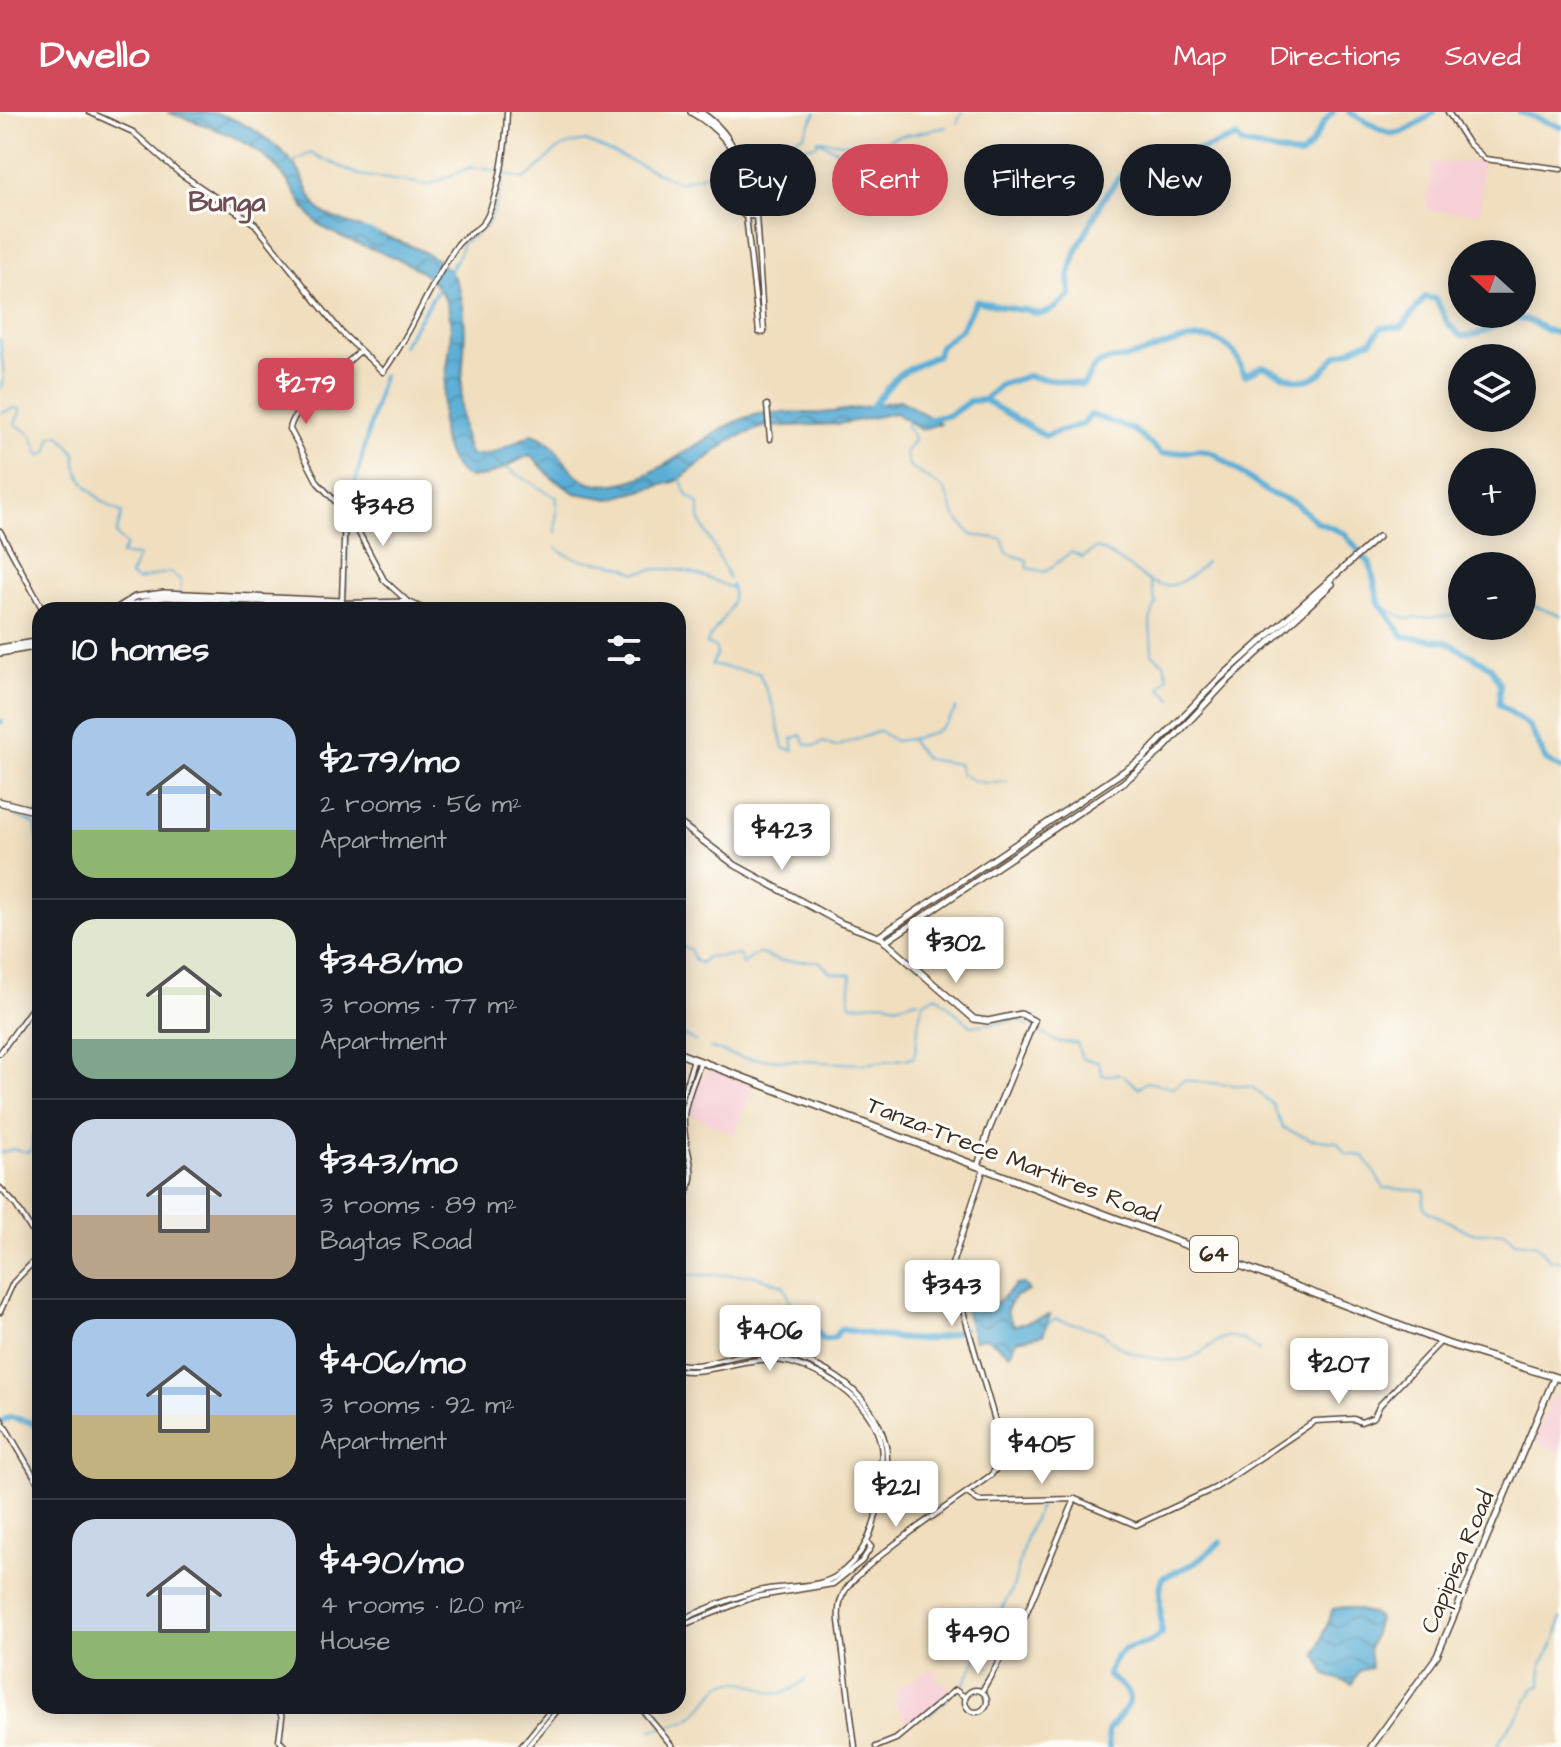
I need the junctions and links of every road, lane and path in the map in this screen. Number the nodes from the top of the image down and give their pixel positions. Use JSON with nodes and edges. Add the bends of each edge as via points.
{"nodes":[{"id":1,"x":89,"y":112,"type":"edge"},
{"id":2,"x":507,"y":112,"type":"edge"},
{"id":3,"x":691,"y":112,"type":"edge"},
{"id":4,"x":700,"y":112,"type":"edge"},
{"id":5,"x":1448,"y":112,"type":"edge"},
{"id":6,"x":728,"y":144,"type":"edge"},
{"id":7,"x":733,"y":144,"type":"edge"},
{"id":8,"x":1561,"y":169,"type":"edge"},
{"id":9,"x":746,"y":216,"type":"edge"},
{"id":10,"x":756,"y":216,"type":"edge"},
{"id":11,"x":360,"y":351,"type":"junction"},
{"id":12,"x":767,"y":405,"type":"dead end"},
{"id":13,"x":770,"y":439,"type":"dead end"},
{"id":14,"x":345,"y":511,"type":"junction"},
{"id":15,"x":0,"y":531,"type":"edge"},
{"id":16,"x":1378,"y":537,"type":"dead end"},
{"id":17,"x":1354,"y":562,"type":"junction"},
{"id":18,"x":342,"y":601,"type":"junction"},
{"id":19,"x":39,"y":602,"type":"edge"},
{"id":20,"x":131,"y":602,"type":"edge"},
{"id":21,"x":133,"y":602,"type":"edge"},
{"id":22,"x":278,"y":602,"type":"edge"},
{"id":23,"x":322,"y":602,"type":"edge"},
{"id":24,"x":408,"y":602,"type":"joint"},
{"id":25,"x":32,"y":645,"type":"edge"},
{"id":26,"x":0,"y":650,"type":"edge"},
{"id":27,"x":0,"y":802,"type":"edge"},
{"id":28,"x":32,"y":810,"type":"edge"},
{"id":29,"x":686,"y":828,"type":"edge"},
{"id":30,"x":878,"y":937,"type":"junction"},
{"id":31,"x":885,"y":942,"type":"junction"},
{"id":32,"x":32,"y":1008,"type":"edge"},
{"id":33,"x":0,"y":1053,"type":"edge"},
{"id":34,"x":686,"y":1056,"type":"edge"},
{"id":35,"x":697,"y":1060,"type":"junction"},
{"id":36,"x":686,"y":1089,"type":"edge"},
{"id":37,"x":686,"y":1107,"type":"edge"},
{"id":38,"x":686,"y":1126,"type":"edge"},
{"id":39,"x":981,"y":1167,"type":"junction"},
{"id":40,"x":0,"y":1188,"type":"edge"},
{"id":41,"x":686,"y":1191,"type":"edge"},
{"id":42,"x":32,"y":1231,"type":"edge"},
{"id":43,"x":32,"y":1263,"type":"edge"},
{"id":44,"x":0,"y":1312,"type":"edge"},
{"id":45,"x":1440,"y":1342,"type":"junction"},
{"id":46,"x":686,"y":1368,"type":"edge"},
{"id":47,"x":1558,"y":1378,"type":"edge"},
{"id":48,"x":0,"y":1418,"type":"edge"},
{"id":49,"x":32,"y":1473,"type":"edge"},
{"id":50,"x":967,"y":1493,"type":"junction"},
{"id":51,"x":1075,"y":1499,"type":"junction"},
{"id":52,"x":686,"y":1621,"type":"edge"},
{"id":53,"x":982,"y":1691,"type":"junction"},
{"id":54,"x":965,"y":1697,"type":"junction"},
{"id":55,"x":281,"y":1714,"type":"edge"},
{"id":56,"x":548,"y":1714,"type":"edge"},
{"id":57,"x":554,"y":1714,"type":"edge"},
{"id":58,"x":649,"y":1716,"type":"edge"},
{"id":59,"x":285,"y":1747,"type":"edge"},
{"id":60,"x":524,"y":1747,"type":"edge"},
{"id":61,"x":673,"y":1747,"type":"edge"},
{"id":62,"x":855,"y":1747,"type":"edge"},
{"id":63,"x":876,"y":1747,"type":"edge"},
{"id":64,"x":1371,"y":1747,"type":"edge"}],
"edges":[{"from":1,"to":11,"type":"street","via":[[133,132],[178,172],[255,224]]},
{"from":2,"to":11,"type":"street","via":[[505,148],[480,228],[464,237],[447,260],[383,372]]},
{"from":3,"to":6,"type":"main road"},
{"from":4,"to":7,"type":"main road"},
{"from":5,"to":8,"type":"street","via":[[1485,159]]},
{"from":9,"to":10,"type":"street","via":[[762,332]]},
{"from":11,"to":14,"type":"street","via":[[308,401],[290,427],[312,474]]},
{"from":12,"to":13,"type":"street"},
{"from":14,"to":18,"type":"street"},
{"from":14,"to":24,"type":"street","via":[[384,580]]},
{"from":15,"to":19,"type":"street"},
{"from":16,"to":17,"type":"main road"},
{"from":17,"to":30,"type":"main road","via":[[1218,680],[1142,759]]},
{"from":17,"to":31,"type":"main road","via":[[1124,782]]},
{"from":18,"to":20,"type":"main road","via":[[164,593]]},
{"from":18,"to":23,"type":"main road"},
{"from":18,"to":24,"type":"main road"},
{"from":21,"to":22,"type":"main road","via":[[164,597]]},
{"from":25,"to":26,"type":"main road"},
{"from":27,"to":28,"type":"main road"},
{"from":29,"to":30,"type":"main road","via":[[735,865],[841,923]]},
{"from":30,"to":31,"type":"main road"},
{"from":31,"to":39,"type":"main road","via":[[974,1019],[1021,1014],[1034,1021],[988,1132]]},
{"from":32,"to":33,"type":"street"},
{"from":34,"to":35,"type":"main road","name":"Tanza-Trece Martires Road","number":"64"},
{"from":35,"to":36,"type":"street"},
{"from":35,"to":37,"type":"street"},
{"from":35,"to":39,"type":"main road","name":"Tanza-Trece Martires Road","number":"64"},
{"from":38,"to":41,"type":"street","via":[[692,1155]]},
{"from":39,"to":45,"type":"main road","name":"Tanza-Trece Martires Road","number":"64"},
{"from":39,"to":50,"type":"street","via":[[952,1273],[1001,1452],[996,1470]]},
{"from":40,"to":42,"type":"street"},
{"from":43,"to":44,"type":"street","via":[[13,1283]]},
{"from":45,"to":47,"type":"main road","name":"Tanza-Trece Martires Road","number":"64"},
{"from":45,"to":51,"type":"street","via":[[1374,1417],[1361,1422],[1315,1421],[1200,1496],[1136,1525]]},
{"from":46,"to":52,"type":"street","via":[[708,1370],[751,1359],[810,1369],[863,1409],[882,1448],[879,1502],[858,1557],[830,1579],[756,1591]]},
{"from":47,"to":64,"type":"main road","name":"Capipisa Road","via":[[1437,1656]]},
{"from":48,"to":49,"type":"street"},
{"from":50,"to":51,"type":"street","via":[[979,1501]]},
{"from":50,"to":62,"type":"street","via":[[867,1568],[840,1601]]},
{"from":51,"to":53,"type":"street","via":[[1026,1614]]},
{"from":53,"to":54,"type":"street","via":[[972,1690]]},
{"from":53,"to":54,"type":"street","via":[[987,1702],[978,1712],[967,1707]]},
{"from":54,"to":63,"type":"street","via":[[955,1690],[896,1739]]},
{"from":55,"to":59,"type":"street","via":[[279,1740]]},
{"from":56,"to":60,"type":"street"},
{"from":57,"to":60,"type":"street"},
{"from":58,"to":61,"type":"street"}]}
